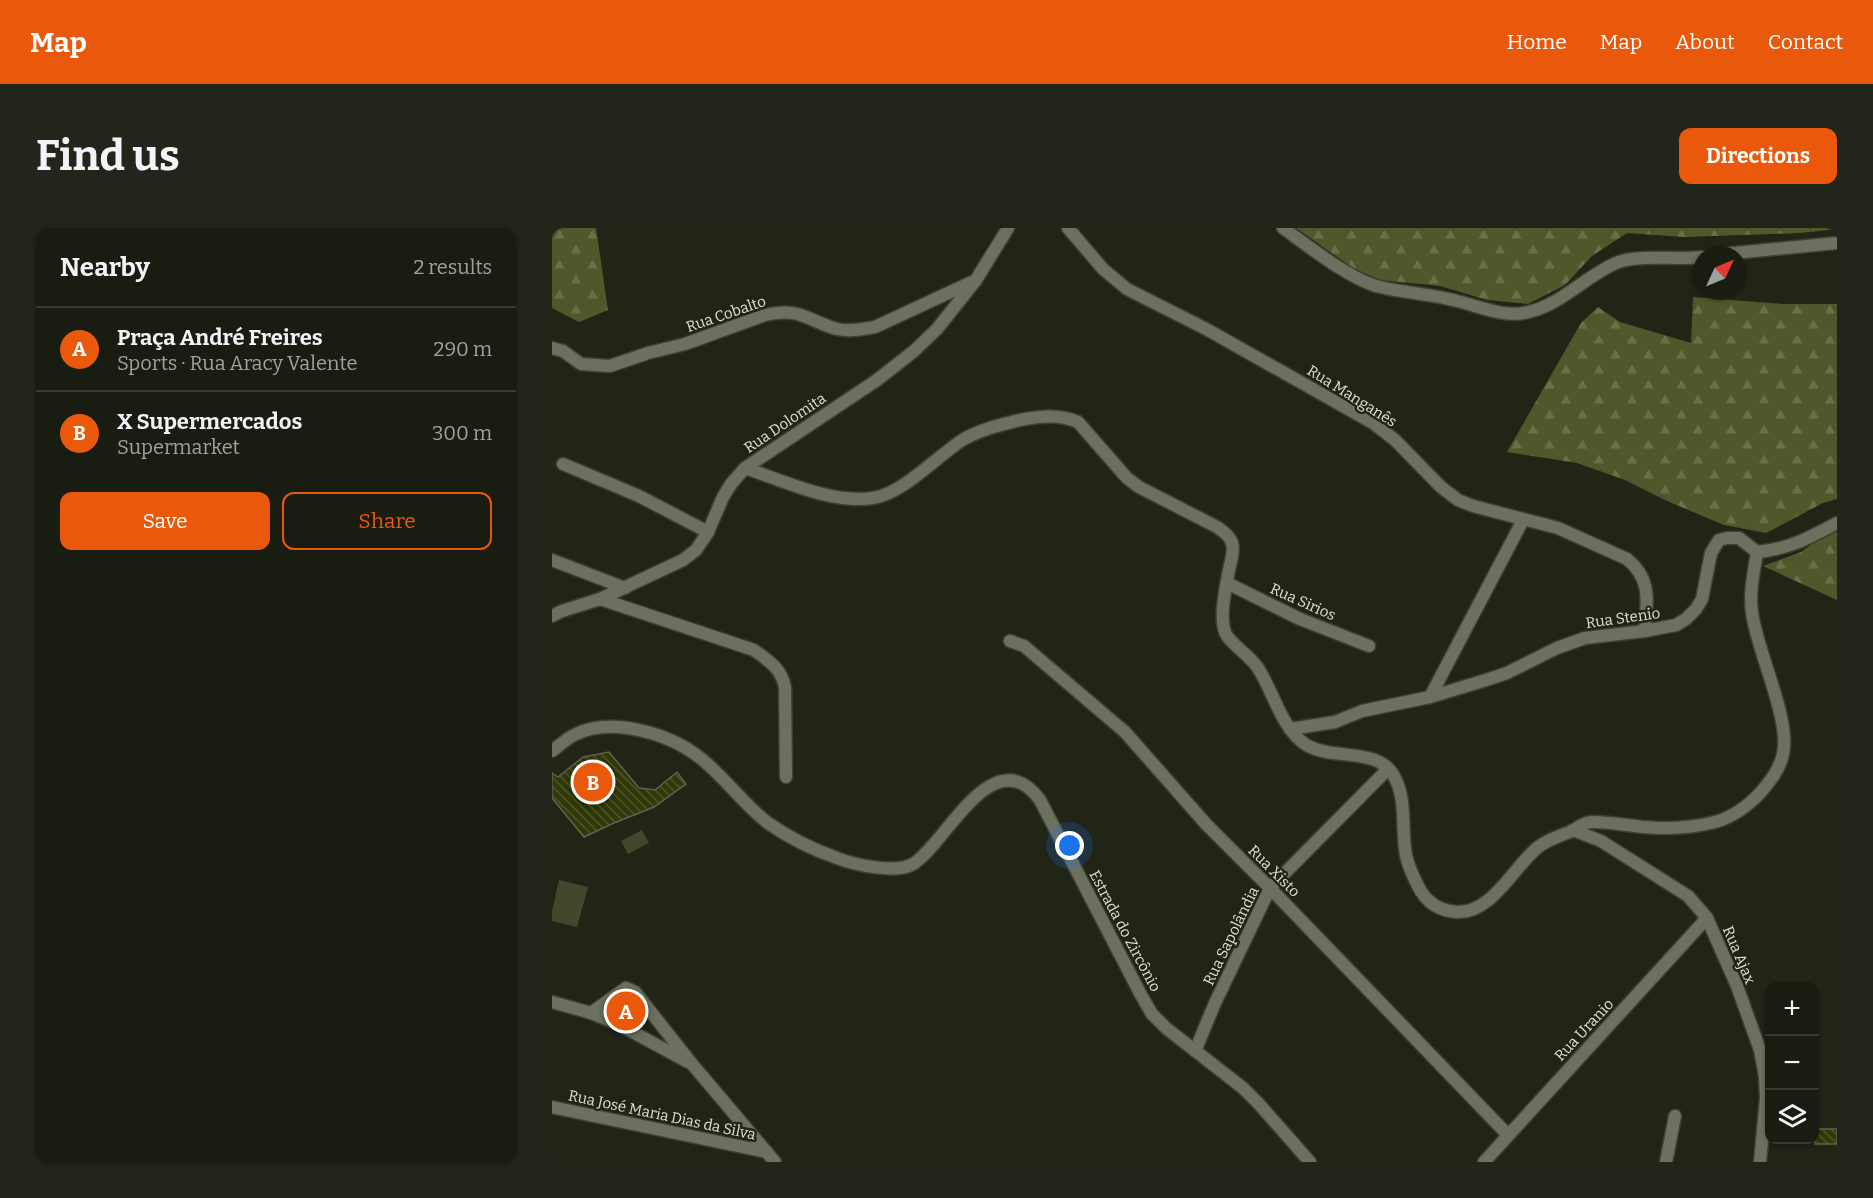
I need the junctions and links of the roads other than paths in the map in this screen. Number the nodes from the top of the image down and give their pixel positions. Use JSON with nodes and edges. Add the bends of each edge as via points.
{"nodes":[{"id":1,"x":1008,"y":228,"type":"edge"},
{"id":2,"x":1068,"y":228,"type":"edge"},
{"id":3,"x":1283,"y":228,"type":"edge"},
{"id":4,"x":1837,"y":243,"type":"edge"},
{"id":5,"x":1747,"y":252,"type":"edge"},
{"id":6,"x":1693,"y":258,"type":"edge"},
{"id":7,"x":976,"y":280,"type":"junction"},
{"id":8,"x":557,"y":350,"type":"edge"},
{"id":9,"x":552,"y":361,"type":"edge"},
{"id":10,"x":563,"y":464,"type":"dead end"},
{"id":11,"x":745,"y":468,"type":"junction"},
{"id":12,"x":1523,"y":520,"type":"junction"},
{"id":13,"x":1837,"y":523,"type":"edge"},
{"id":14,"x":708,"y":532,"type":"junction"},
{"id":15,"x":1757,"y":552,"type":"junction"},
{"id":16,"x":552,"y":560,"type":"edge"},
{"id":17,"x":1227,"y":583,"type":"junction"},
{"id":18,"x":625,"y":588,"type":"junction"},
{"id":19,"x":600,"y":599,"type":"junction"},
{"id":20,"x":552,"y":616,"type":"edge"},
{"id":21,"x":1645,"y":631,"type":"junction"},
{"id":22,"x":1010,"y":641,"type":"dead end"},
{"id":23,"x":1369,"y":646,"type":"dead end"},
{"id":24,"x":1430,"y":697,"type":"junction"},
{"id":25,"x":1290,"y":729,"type":"junction"},
{"id":26,"x":552,"y":752,"type":"edge"},
{"id":27,"x":1388,"y":769,"type":"junction"},
{"id":28,"x":786,"y":777,"type":"dead end"},
{"id":29,"x":1573,"y":830,"type":"junction"},
{"id":30,"x":1270,"y":888,"type":"junction"},
{"id":31,"x":1707,"y":918,"type":"junction"},
{"id":32,"x":552,"y":1002,"type":"edge"},
{"id":33,"x":591,"y":1013,"type":"junction"},
{"id":34,"x":1195,"y":1051,"type":"junction"},
{"id":35,"x":692,"y":1064,"type":"junction"},
{"id":36,"x":552,"y":1107,"type":"edge"},
{"id":37,"x":1675,"y":1116,"type":"dead end"},
{"id":38,"x":1508,"y":1135,"type":"junction"},
{"id":39,"x":771,"y":1157,"type":"edge"},
{"id":40,"x":1310,"y":1162,"type":"edge"},
{"id":41,"x":1484,"y":1162,"type":"edge"},
{"id":42,"x":1666,"y":1162,"type":"edge"},
{"id":43,"x":1760,"y":1162,"type":"edge"}],
"edges":[{"from":1,"to":7,"type":"street"},
{"from":2,"to":12,"type":"street","name":"Rua Manganês","via":[[1103,269],[1127,289],[1373,423],[1458,500]]},
{"from":3,"to":6,"type":"street","via":[[1311,249],[1375,285],[1504,313],[1527,313],[1556,301],[1618,262],[1635,258]]},
{"from":4,"to":5,"type":"street"},
{"from":7,"to":8,"type":"street","name":"Rua Cobalto","via":[[875,327],[858,330],[839,329],[795,312],[778,312],[610,366],[581,364]]},
{"from":7,"to":11,"type":"street","name":"Rua Dolomita","via":[[914,351]]},
{"from":8,"to":9,"type":"street"},
{"from":10,"to":14,"type":"street","via":[[639,496]]},
{"from":11,"to":14,"type":"street","name":"Rua Dolomita","via":[[727,490]]},
{"from":11,"to":17,"type":"street","via":[[824,495],[856,500],[875,497],[900,487],[964,439],[986,428],[1031,418],[1067,417],[1078,422],[1139,487],[1227,535],[1233,552]]},
{"from":12,"to":21,"type":"street","name":"Rua Manganês","via":[[1578,536],[1636,566],[1647,594]]},
{"from":12,"to":24,"type":"street"},
{"from":13,"to":15,"type":"street","via":[[1797,544]]},
{"from":14,"to":18,"type":"street","name":"Rua Dolomita","via":[[696,550],[683,560]]},
{"from":15,"to":21,"type":"street","name":"Rua Stenio","via":[[1739,538],[1719,540],[1711,553],[1702,599],[1696,609],[1676,625]]},
{"from":15,"to":29,"type":"street","via":[[1751,611],[1784,734],[1784,750],[1771,780],[1743,809],[1714,822],[1672,828],[1587,822]]},
{"from":16,"to":18,"type":"street"},
{"from":17,"to":23,"type":"street","name":"Rua Sirios","via":[[1300,619]]},
{"from":17,"to":25,"type":"street","via":[[1223,628],[1257,667]]},
{"from":18,"to":19,"type":"street","name":"Rua Dolomita"},
{"from":19,"to":20,"type":"street","name":"Rua Dolomita"},
{"from":19,"to":28,"type":"street","via":[[754,651],[774,665],[785,687]]},
{"from":21,"to":24,"type":"street","name":"Rua Stenio","via":[[1585,638],[1507,673]]},
{"from":22,"to":30,"type":"street","name":"Rua Xisto","via":[[1024,646],[1113,721]]},
{"from":24,"to":25,"type":"street","name":"Rua Stenio","via":[[1362,711],[1335,722]]},
{"from":25,"to":27,"type":"street","via":[[1314,749],[1371,758]]},
{"from":26,"to":34,"type":"street","name":"Estrada do Zircônio","via":[[574,735],[612,727],[629,727],[678,742],[700,757],[767,822],[837,858],[871,867],[911,865],[988,786],[1006,781],[1020,783],[1032,789],[1040,800],[1152,1014]]},
{"from":27,"to":29,"type":"street","via":[[1395,776],[1401,795],[1406,856],[1411,871],[1422,895],[1437,908],[1456,912],[1478,908],[1541,845]]},
{"from":27,"to":30,"type":"street","name":"Rua Sapolândia"},
{"from":29,"to":31,"type":"street","name":"Rua Ajax","via":[[1601,841],[1688,896]]},
{"from":30,"to":34,"type":"street","name":"Rua Sapolândia"},
{"from":30,"to":38,"type":"street","name":"Rua Xisto"},
{"from":31,"to":38,"type":"street","name":"Rua Uranio"},
{"from":31,"to":43,"type":"street","name":"Rua Ajax","via":[[1760,1050],[1766,1098]]},
{"from":32,"to":33,"type":"street"},
{"from":33,"to":35,"type":"street"},
{"from":33,"to":35,"type":"street","via":[[626,988],[635,993]]},
{"from":34,"to":40,"type":"street","name":"Estrada do Zircônio","via":[[1243,1088]]},
{"from":35,"to":39,"type":"street"},
{"from":36,"to":39,"type":"street","name":"Rua José Maria Dias da Silva"},
{"from":37,"to":42,"type":"street"},
{"from":38,"to":41,"type":"street","name":"Rua Uranio"}]}
